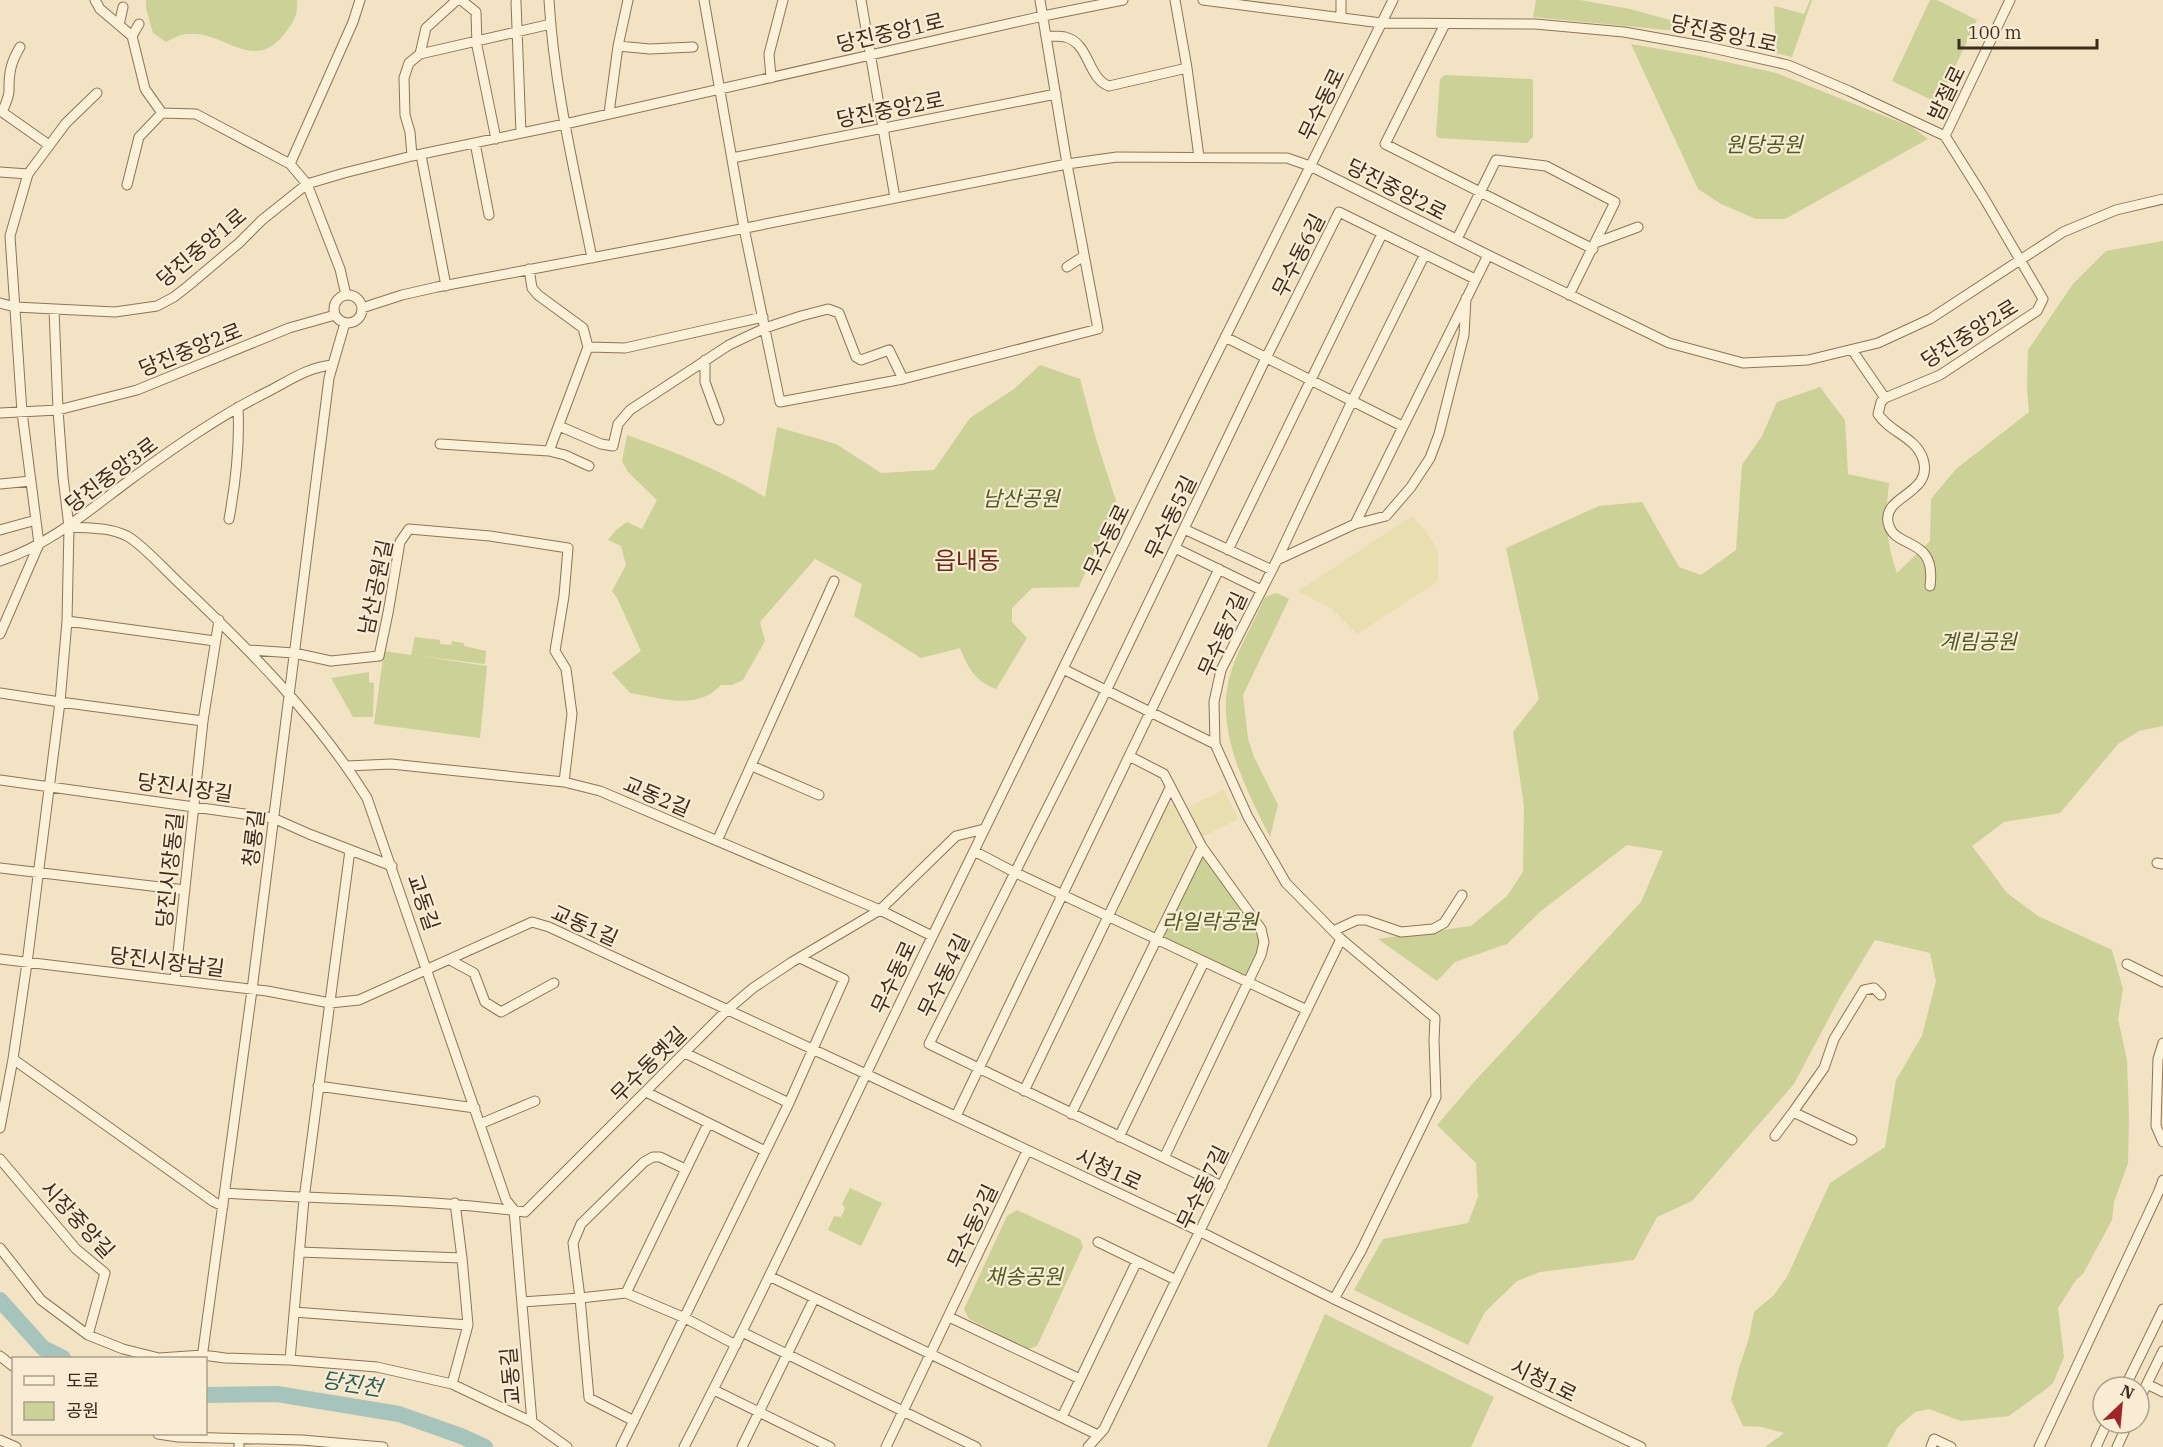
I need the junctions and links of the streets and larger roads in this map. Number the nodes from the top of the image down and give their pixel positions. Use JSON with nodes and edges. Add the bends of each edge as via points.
{"nodes":[{"id":1,"x":95,"y":0,"type":"edge"},
{"id":2,"x":360,"y":0,"type":"edge"},
{"id":3,"x":459,"y":0,"type":"edge"},
{"id":4,"x":549,"y":0,"type":"edge"},
{"id":5,"x":628,"y":0,"type":"edge"},
{"id":6,"x":704,"y":0,"type":"edge"},
{"id":7,"x":783,"y":0,"type":"edge"},
{"id":8,"x":861,"y":0,"type":"edge"},
{"id":9,"x":1040,"y":0,"type":"edge"},
{"id":10,"x":1123,"y":0,"type":"edge"},
{"id":11,"x":1175,"y":0,"type":"edge"},
{"id":12,"x":1203,"y":0,"type":"edge"},
{"id":13,"x":1341,"y":0,"type":"edge"},
{"id":14,"x":1393,"y":0,"type":"edge"},
{"id":15,"x":2010,"y":0,"type":"edge"},
{"id":16,"x":516,"y":2,"type":"dead end"},
{"id":17,"x":1257,"y":3,"type":"edge"},
{"id":18,"x":123,"y":7,"type":"dead end"},
{"id":19,"x":1042,"y":16,"type":"junction"},
{"id":20,"x":1341,"y":17,"type":"junction"},
{"id":21,"x":1381,"y":23,"type":"junction"},
{"id":22,"x":139,"y":24,"type":"dead end"},
{"id":23,"x":551,"y":24,"type":"junction"},
{"id":24,"x":1445,"y":24,"type":"junction"},
{"id":25,"x":119,"y":25,"type":"junction"},
{"id":26,"x":518,"y":30,"type":"junction"},
{"id":27,"x":132,"y":36,"type":"junction"},
{"id":28,"x":1046,"y":36,"type":"junction"},
{"id":29,"x":477,"y":42,"type":"junction"},
{"id":30,"x":618,"y":45,"type":"junction"},
{"id":31,"x":20,"y":47,"type":"dead end"},
{"id":32,"x":693,"y":47,"type":"dead end"},
{"id":33,"x":420,"y":54,"type":"junction"},
{"id":34,"x":871,"y":56,"type":"junction"},
{"id":35,"x":1187,"y":68,"type":"junction"},
{"id":36,"x":771,"y":78,"type":"junction"},
{"id":37,"x":720,"y":88,"type":"junction"},
{"id":38,"x":97,"y":93,"type":"dead end"},
{"id":39,"x":1056,"y":94,"type":"junction"},
{"id":40,"x":162,"y":113,"type":"junction"},
{"id":41,"x":609,"y":113,"type":"junction"},
{"id":42,"x":565,"y":124,"type":"junction"},
{"id":43,"x":883,"y":129,"type":"junction"},
{"id":44,"x":521,"y":133,"type":"junction"},
{"id":45,"x":1945,"y":136,"type":"junction"},
{"id":46,"x":496,"y":139,"type":"junction"},
{"id":47,"x":475,"y":142,"type":"junction"},
{"id":48,"x":49,"y":145,"type":"junction"},
{"id":49,"x":417,"y":156,"type":"junction"},
{"id":50,"x":1199,"y":157,"type":"junction"},
{"id":51,"x":732,"y":158,"type":"junction"},
{"id":52,"x":290,"y":164,"type":"junction"},
{"id":53,"x":1067,"y":164,"type":"junction"},
{"id":54,"x":1310,"y":166,"type":"junction"},
{"id":55,"x":0,"y":172,"type":"edge"},
{"id":56,"x":28,"y":174,"type":"junction"},
{"id":57,"x":307,"y":184,"type":"junction"},
{"id":58,"x":127,"y":185,"type":"dead end"},
{"id":59,"x":1481,"y":192,"type":"junction"},
{"id":60,"x":895,"y":198,"type":"junction"},
{"id":61,"x":2163,"y":199,"type":"edge"},
{"id":62,"x":489,"y":215,"type":"dead end"},
{"id":63,"x":1638,"y":227,"type":"dead end"},
{"id":64,"x":744,"y":228,"type":"junction"},
{"id":65,"x":1382,"y":234,"type":"junction"},
{"id":66,"x":1457,"y":239,"type":"junction"},
{"id":67,"x":1594,"y":246,"type":"junction"},
{"id":68,"x":1488,"y":255,"type":"junction"},
{"id":69,"x":1084,"y":256,"type":"junction"},
{"id":70,"x":1424,"y":256,"type":"junction"},
{"id":71,"x":592,"y":258,"type":"junction"},
{"id":72,"x":2019,"y":260,"type":"junction"},
{"id":73,"x":1067,"y":267,"type":"dead end"},
{"id":74,"x":529,"y":269,"type":"junction"},
{"id":75,"x":1475,"y":279,"type":"junction"},
{"id":76,"x":446,"y":286,"type":"junction"},
{"id":77,"x":346,"y":295,"type":"junction"},
{"id":78,"x":1569,"y":295,"type":"junction"},
{"id":79,"x":1466,"y":298,"type":"junction"},
{"id":80,"x":0,"y":303,"type":"edge"},
{"id":81,"x":15,"y":307,"type":"junction"},
{"id":82,"x":362,"y":308,"type":"junction"},
{"id":83,"x":54,"y":309,"type":"junction"},
{"id":84,"x":335,"y":315,"type":"junction"},
{"id":85,"x":763,"y":317,"type":"junction"},
{"id":86,"x":345,"y":323,"type":"junction"},
{"id":87,"x":765,"y":328,"type":"junction"},
{"id":88,"x":1225,"y":337,"type":"junction"},
{"id":89,"x":588,"y":347,"type":"junction"},
{"id":90,"x":1852,"y":350,"type":"junction"},
{"id":91,"x":1266,"y":358,"type":"junction"},
{"id":92,"x":705,"y":360,"type":"junction"},
{"id":93,"x":332,"y":365,"type":"junction"},
{"id":94,"x":903,"y":379,"type":"junction"},
{"id":95,"x":1310,"y":380,"type":"junction"},
{"id":96,"x":1885,"y":398,"type":"junction"},
{"id":97,"x":1352,"y":401,"type":"junction"},
{"id":98,"x":238,"y":407,"type":"junction"},
{"id":99,"x":58,"y":410,"type":"junction"},
{"id":100,"x":22,"y":412,"type":"junction"},
{"id":101,"x":0,"y":413,"type":"edge"},
{"id":102,"x":719,"y":420,"type":"dead end"},
{"id":103,"x":559,"y":426,"type":"junction"},
{"id":104,"x":1402,"y":426,"type":"junction"},
{"id":105,"x":440,"y":444,"type":"dead end"},
{"id":106,"x":549,"y":451,"type":"junction"},
{"id":107,"x":589,"y":466,"type":"dead end"},
{"id":108,"x":31,"y":481,"type":"junction"},
{"id":109,"x":0,"y":484,"type":"edge"},
{"id":110,"x":36,"y":519,"type":"junction"},
{"id":111,"x":229,"y":519,"type":"dead end"},
{"id":112,"x":1355,"y":524,"type":"junction"},
{"id":113,"x":69,"y":527,"type":"junction"},
{"id":114,"x":1184,"y":529,"type":"junction"},
{"id":115,"x":0,"y":530,"type":"edge"},
{"id":116,"x":39,"y":544,"type":"junction"},
{"id":117,"x":1175,"y":548,"type":"junction"},
{"id":118,"x":1228,"y":549,"type":"junction"},
{"id":119,"x":1277,"y":560,"type":"junction"},
{"id":120,"x":0,"y":561,"type":"edge"},
{"id":121,"x":1218,"y":569,"type":"junction"},
{"id":122,"x":1272,"y":570,"type":"junction"},
{"id":123,"x":834,"y":581,"type":"dead end"},
{"id":124,"x":1930,"y":586,"type":"dead end"},
{"id":125,"x":1261,"y":590,"type":"junction"},
{"id":126,"x":219,"y":620,"type":"junction"},
{"id":127,"x":67,"y":621,"type":"junction"},
{"id":128,"x":0,"y":634,"type":"edge"},
{"id":129,"x":215,"y":641,"type":"junction"},
{"id":130,"x":249,"y":650,"type":"junction"},
{"id":131,"x":294,"y":654,"type":"junction"},
{"id":132,"x":1064,"y":669,"type":"junction"},
{"id":133,"x":1106,"y":691,"type":"junction"},
{"id":134,"x":0,"y":693,"type":"edge"},
{"id":135,"x":290,"y":694,"type":"junction"},
{"id":136,"x":60,"y":702,"type":"junction"},
{"id":137,"x":1150,"y":712,"type":"junction"},
{"id":138,"x":204,"y":721,"type":"junction"},
{"id":139,"x":1215,"y":744,"type":"junction"},
{"id":140,"x":1130,"y":756,"type":"junction"},
{"id":141,"x":347,"y":766,"type":"junction"},
{"id":142,"x":752,"y":766,"type":"junction"},
{"id":143,"x":0,"y":780,"type":"edge"},
{"id":144,"x":564,"y":782,"type":"junction"},
{"id":145,"x":50,"y":786,"type":"junction"},
{"id":146,"x":1170,"y":788,"type":"junction"},
{"id":147,"x":819,"y":795,"type":"dead end"},
{"id":148,"x":193,"y":806,"type":"junction"},
{"id":149,"x":273,"y":818,"type":"junction"},
{"id":150,"x":984,"y":829,"type":"junction"},
{"id":151,"x":717,"y":842,"type":"junction"},
{"id":152,"x":1202,"y":847,"type":"junction"},
{"id":153,"x":350,"y":850,"type":"junction"},
{"id":154,"x":974,"y":851,"type":"junction"},
{"id":155,"x":392,"y":866,"type":"junction"},
{"id":156,"x":0,"y":868,"type":"edge"},
{"id":157,"x":38,"y":872,"type":"junction"},
{"id":158,"x":1014,"y":872,"type":"junction"},
{"id":159,"x":185,"y":890,"type":"junction"},
{"id":160,"x":1061,"y":894,"type":"junction"},
{"id":161,"x":1462,"y":895,"type":"dead end"},
{"id":162,"x":880,"y":910,"type":"junction"},
{"id":163,"x":1108,"y":917,"type":"junction"},
{"id":164,"x":1333,"y":931,"type":"junction"},
{"id":165,"x":932,"y":936,"type":"junction"},
{"id":166,"x":1156,"y":939,"type":"junction"},
{"id":167,"x":1341,"y":939,"type":"junction"},
{"id":168,"x":800,"y":958,"type":"junction"},
{"id":169,"x":0,"y":959,"type":"edge"},
{"id":170,"x":450,"y":960,"type":"junction"},
{"id":171,"x":1204,"y":962,"type":"junction"},
{"id":172,"x":27,"y":963,"type":"junction"},
{"id":173,"x":2127,"y":964,"type":"dead end"},
{"id":174,"x":427,"y":968,"type":"junction"},
{"id":175,"x":176,"y":980,"type":"junction"},
{"id":176,"x":1248,"y":982,"type":"junction"},
{"id":177,"x":2163,"y":982,"type":"edge"},
{"id":178,"x":554,"y":983,"type":"dead end"},
{"id":179,"x":252,"y":990,"type":"junction"},
{"id":180,"x":1881,"y":995,"type":"dead end"},
{"id":181,"x":330,"y":1003,"type":"junction"},
{"id":182,"x":1307,"y":1010,"type":"junction"},
{"id":183,"x":726,"y":1011,"type":"junction"},
{"id":184,"x":2163,"y":1043,"type":"edge"},
{"id":185,"x":813,"y":1050,"type":"junction"},
{"id":186,"x":685,"y":1053,"type":"junction"},
{"id":187,"x":13,"y":1059,"type":"junction"},
{"id":188,"x":978,"y":1069,"type":"junction"},
{"id":189,"x":5,"y":1073,"type":"edge"},
{"id":190,"x":867,"y":1074,"type":"junction"},
{"id":191,"x":318,"y":1086,"type":"junction"},
{"id":192,"x":1024,"y":1091,"type":"junction"},
{"id":193,"x":646,"y":1092,"type":"junction"},
{"id":194,"x":535,"y":1101,"type":"dead end"},
{"id":195,"x":789,"y":1103,"type":"junction"},
{"id":196,"x":475,"y":1108,"type":"junction"},
{"id":197,"x":1793,"y":1112,"type":"junction"},
{"id":198,"x":1071,"y":1114,"type":"junction"},
{"id":199,"x":956,"y":1116,"type":"junction"},
{"id":200,"x":480,"y":1124,"type":"junction"},
{"id":201,"x":708,"y":1124,"type":"junction"},
{"id":202,"x":0,"y":1128,"type":"edge"},
{"id":203,"x":1775,"y":1136,"type":"dead end"},
{"id":204,"x":1119,"y":1137,"type":"junction"},
{"id":205,"x":1852,"y":1140,"type":"dead end"},
{"id":206,"x":2163,"y":1142,"type":"edge"},
{"id":207,"x":765,"y":1151,"type":"junction"},
{"id":208,"x":1027,"y":1151,"type":"junction"},
{"id":209,"x":1164,"y":1158,"type":"junction"},
{"id":210,"x":0,"y":1159,"type":"edge"},
{"id":211,"x":685,"y":1169,"type":"junction"},
{"id":212,"x":2163,"y":1180,"type":"edge"},
{"id":213,"x":1222,"y":1186,"type":"junction"},
{"id":214,"x":225,"y":1193,"type":"junction"},
{"id":215,"x":303,"y":1199,"type":"junction"},
{"id":216,"x":455,"y":1203,"type":"junction"},
{"id":217,"x":224,"y":1206,"type":"junction"},
{"id":218,"x":514,"y":1210,"type":"junction"},
{"id":219,"x":1201,"y":1232,"type":"junction"},
{"id":220,"x":1098,"y":1242,"type":"dead end"},
{"id":221,"x":0,"y":1248,"type":"edge"},
{"id":222,"x":299,"y":1252,"type":"junction"},
{"id":223,"x":462,"y":1258,"type":"junction"},
{"id":224,"x":1137,"y":1261,"type":"junction"},
{"id":225,"x":769,"y":1276,"type":"junction"},
{"id":226,"x":1176,"y":1280,"type":"junction"},
{"id":227,"x":626,"y":1293,"type":"junction"},
{"id":228,"x":580,"y":1298,"type":"junction"},
{"id":229,"x":814,"y":1299,"type":"junction"},
{"id":230,"x":1334,"y":1299,"type":"junction"},
{"id":231,"x":522,"y":1302,"type":"junction"},
{"id":232,"x":2163,"y":1310,"type":"edge"},
{"id":233,"x":294,"y":1312,"type":"junction"},
{"id":234,"x":949,"y":1317,"type":"junction"},
{"id":235,"x":685,"y":1318,"type":"junction"},
{"id":236,"x":468,"y":1325,"type":"junction"},
{"id":237,"x":742,"y":1332,"type":"junction"},
{"id":238,"x":88,"y":1335,"type":"junction"},
{"id":239,"x":736,"y":1345,"type":"junction"},
{"id":240,"x":2163,"y":1351,"type":"edge"},
{"id":241,"x":787,"y":1354,"type":"junction"},
{"id":242,"x":930,"y":1355,"type":"junction"},
{"id":243,"x":0,"y":1356,"type":"edge"},
{"id":244,"x":155,"y":1357,"type":"edge"},
{"id":245,"x":202,"y":1357,"type":"edge"},
{"id":246,"x":207,"y":1357,"type":"edge"},
{"id":247,"x":290,"y":1360,"type":"junction"},
{"id":248,"x":12,"y":1365,"type":"edge"},
{"id":249,"x":2131,"y":1375,"type":"edge"},
{"id":250,"x":2151,"y":1376,"type":"edge"},
{"id":251,"x":1080,"y":1379,"type":"junction"},
{"id":252,"x":452,"y":1384,"type":"junction"},
{"id":253,"x":714,"y":1390,"type":"junction"},
{"id":254,"x":903,"y":1411,"type":"junction"},
{"id":255,"x":759,"y":1412,"type":"junction"},
{"id":256,"x":1062,"y":1417,"type":"junction"},
{"id":257,"x":634,"y":1421,"type":"junction"},
{"id":258,"x":532,"y":1422,"type":"junction"},
{"id":259,"x":179,"y":1435,"type":"edge"},
{"id":260,"x":1098,"y":1435,"type":"junction"},
{"id":261,"x":0,"y":1440,"type":"edge"},
{"id":262,"x":16,"y":1447,"type":"edge"},
{"id":263,"x":175,"y":1447,"type":"edge"},
{"id":264,"x":383,"y":1447,"type":"edge"},
{"id":265,"x":567,"y":1447,"type":"edge"},
{"id":266,"x":621,"y":1447,"type":"edge"},
{"id":267,"x":684,"y":1447,"type":"edge"},
{"id":268,"x":742,"y":1447,"type":"edge"},
{"id":269,"x":830,"y":1447,"type":"edge"},
{"id":270,"x":885,"y":1447,"type":"edge"},
{"id":271,"x":976,"y":1447,"type":"edge"},
{"id":272,"x":1088,"y":1447,"type":"edge"},
{"id":273,"x":1641,"y":1447,"type":"edge"},
{"id":274,"x":1931,"y":1447,"type":"edge"},
{"id":275,"x":1951,"y":1447,"type":"edge"},
{"id":276,"x":2039,"y":1447,"type":"edge"}],
"edges":[{"from":1,"to":25,"type":"street"},
{"from":2,"to":52,"type":"street"},
{"from":3,"to":29,"type":"street","via":[[476,12]]},
{"from":3,"to":33,"type":"street","via":[[426,28]]},
{"from":4,"to":23,"type":"street"},
{"from":5,"to":30,"type":"street"},
{"from":6,"to":37,"type":"street"},
{"from":7,"to":36,"type":"street","via":[[769,54]]},
{"from":8,"to":34,"type":"street"},
{"from":9,"to":19,"type":"street"},
{"from":10,"to":19,"type":"street","name":"당진중앙1로"},
{"from":11,"to":35,"type":"street"},
{"from":12,"to":17,"type":"street","name":"당진중앙1로"},
{"from":13,"to":20,"type":"street"},
{"from":14,"to":21,"type":"street"},
{"from":15,"to":45,"type":"street","name":"밤절로"},
{"from":16,"to":26,"type":"street"},
{"from":17,"to":20,"type":"street","name":"당진중앙1로"},
{"from":18,"to":25,"type":"street"},
{"from":19,"to":28,"type":"street"},
{"from":19,"to":34,"type":"street","name":"당진중앙1로"},
{"from":20,"to":21,"type":"street","name":"당진중앙1로"},
{"from":21,"to":24,"type":"street","name":"당진중앙1로"},
{"from":21,"to":54,"type":"street","name":"무수동로"},
{"from":22,"to":27,"type":"street"},
{"from":23,"to":26,"type":"street"},
{"from":23,"to":42,"type":"street"},
{"from":24,"to":45,"type":"street","name":"당진중앙1로","via":[[1534,24],[1612,31],[1708,47],[1788,65]]},
{"from":24,"to":59,"type":"street","via":[[1385,144]]},
{"from":25,"to":27,"type":"street"},
{"from":26,"to":29,"type":"street"},
{"from":26,"to":44,"type":"street"},
{"from":27,"to":40,"type":"street","via":[[145,89]]},
{"from":28,"to":35,"type":"street","via":[[1067,38],[1079,44],[1097,77],[1109,86]]},
{"from":28,"to":39,"type":"street"},
{"from":29,"to":33,"type":"street"},
{"from":29,"to":46,"type":"street"},
{"from":30,"to":32,"type":"street","via":[[650,49]]},
{"from":30,"to":41,"type":"street"},
{"from":31,"to":48,"type":"street","via":[[13,58],[7,81],[10,89],[2,112]]},
{"from":33,"to":49,"type":"street","via":[[409,63],[404,78],[405,115]]},
{"from":34,"to":36,"type":"street","name":"당진중앙1로"},
{"from":34,"to":43,"type":"street"},
{"from":35,"to":50,"type":"street"},
{"from":36,"to":37,"type":"street","name":"당진중앙1로"},
{"from":37,"to":41,"type":"street","name":"당진중앙1로"},
{"from":37,"to":51,"type":"street"},
{"from":38,"to":48,"type":"street"},
{"from":39,"to":43,"type":"street","name":"당진중앙2로"},
{"from":39,"to":53,"type":"street"},
{"from":40,"to":52,"type":"street","via":[[196,114]]},
{"from":40,"to":58,"type":"street","via":[[139,137]]},
{"from":41,"to":42,"type":"street","name":"당진중앙1로"},
{"from":42,"to":44,"type":"street","name":"당진중앙1로"},
{"from":42,"to":71,"type":"street"},
{"from":43,"to":51,"type":"street","name":"당진중앙2로"},
{"from":43,"to":60,"type":"street"},
{"from":44,"to":46,"type":"street","name":"당진중앙1로"},
{"from":45,"to":72,"type":"street"},
{"from":46,"to":47,"type":"street","name":"당진중앙1로"},
{"from":47,"to":49,"type":"street","name":"당진중앙1로"},
{"from":47,"to":62,"type":"street"},
{"from":48,"to":56,"type":"street"},
{"from":49,"to":57,"type":"street","name":"당진중앙1로"},
{"from":49,"to":76,"type":"street"},
{"from":50,"to":53,"type":"street","name":"당진중앙2로","via":[[1117,157]]},
{"from":50,"to":54,"type":"street","name":"당진중앙2로","via":[[1287,158]]},
{"from":51,"to":64,"type":"street"},
{"from":52,"to":57,"type":"street"},
{"from":53,"to":60,"type":"street","name":"당진중앙2로"},
{"from":53,"to":69,"type":"street"},
{"from":54,"to":66,"type":"street","name":"당진중앙2로"},
{"from":54,"to":88,"type":"street","name":"무수동로"},
{"from":55,"to":56,"type":"street"},
{"from":56,"to":81,"type":"street","via":[[10,236]]},
{"from":57,"to":77,"type":"street"},
{"from":57,"to":83,"type":"street","name":"당진중앙1로","via":[[188,286],[157,306],[115,312]]},
{"from":59,"to":66,"type":"street"},
{"from":59,"to":67,"type":"street"},
{"from":59,"to":67,"type":"street","name":"당진중앙2로","via":[[1496,160],[1546,166],[1615,202]]},
{"from":60,"to":64,"type":"street","name":"당진중앙2로"},
{"from":61,"to":72,"type":"street","name":"당진중앙2로","via":[[2116,210],[2063,232]]},
{"from":63,"to":67,"type":"street"},
{"from":64,"to":71,"type":"street","name":"당진중앙2로"},
{"from":64,"to":85,"type":"street"},
{"from":65,"to":70,"type":"street","name":"무수동6길"},
{"from":65,"to":91,"type":"street","name":"무수동6길","via":[[1340,212]]},
{"from":65,"to":95,"type":"street"},
{"from":66,"to":68,"type":"street","name":"당진중앙2로"},
{"from":67,"to":78,"type":"street","name":"당진중앙2로"},
{"from":68,"to":75,"type":"street"},
{"from":68,"to":78,"type":"street","name":"당진중앙2로"},
{"from":69,"to":73,"type":"street"},
{"from":69,"to":94,"type":"street","via":[[1098,329]]},
{"from":70,"to":75,"type":"street","name":"무수동6길"},
{"from":70,"to":97,"type":"street"},
{"from":71,"to":74,"type":"street","name":"당진중앙2로"},
{"from":72,"to":90,"type":"street","name":"당진중앙2로","via":[[1930,319],[1878,343]]},
{"from":72,"to":96,"type":"street","name":"당진중앙2로","via":[[2043,298],[2037,311],[1940,375]]},
{"from":74,"to":76,"type":"street","name":"당진중앙2로"},
{"from":74,"to":89,"type":"street","via":[[532,288],[583,327]]},
{"from":75,"to":79,"type":"street"},
{"from":76,"to":82,"type":"street","name":"당진중앙2로"},
{"from":77,"to":82,"type":"street","via":[[359,300]]},
{"from":77,"to":84,"type":"street","via":[[336,302]]},
{"from":78,"to":90,"type":"street","name":"당진중앙2로","via":[[1669,343],[1743,363],[1808,360]]},
{"from":79,"to":104,"type":"street"},
{"from":79,"to":112,"type":"street","via":[[1464,335],[1430,458],[1386,516]]},
{"from":80,"to":81,"type":"street","name":"당진중앙1로"},
{"from":81,"to":83,"type":"street","name":"당진중앙1로"},
{"from":81,"to":100,"type":"street"},
{"from":82,"to":86,"type":"street","via":[[358,320]]},
{"from":83,"to":99,"type":"street"},
{"from":84,"to":86,"type":"street"},
{"from":84,"to":99,"type":"street","name":"당진중앙2로","via":[[289,328],[137,390]]},
{"from":85,"to":87,"type":"street"},
{"from":85,"to":89,"type":"street","via":[[625,348]]},
{"from":86,"to":93,"type":"street","name":"청룡길"},
{"from":87,"to":92,"type":"street"},
{"from":87,"to":94,"type":"street","via":[[828,309],[839,314],[856,357],[861,360],[889,350]]},
{"from":87,"to":94,"type":"street","via":[[780,402]]},
{"from":88,"to":91,"type":"street"},
{"from":88,"to":132,"type":"street","name":"무수동로"},
{"from":89,"to":103,"type":"street"},
{"from":90,"to":96,"type":"street"},
{"from":91,"to":95,"type":"street"},
{"from":91,"to":114,"type":"street","name":"무수동5길"},
{"from":92,"to":102,"type":"street","via":[[705,382]]},
{"from":92,"to":103,"type":"street","via":[[630,410],[618,424],[614,446]]},
{"from":93,"to":98,"type":"street","name":"당진중앙3로","via":[[317,366]]},
{"from":93,"to":131,"type":"street","name":"청룡길"},
{"from":95,"to":97,"type":"street"},
{"from":95,"to":118,"type":"street"},
{"from":96,"to":124,"type":"street","via":[[1878,414],[1883,422],[1916,444],[1924,461],[1917,488],[1888,512],[1888,522],[1897,537],[1915,545],[1926,556],[1931,564]]},
{"from":97,"to":104,"type":"street"},
{"from":97,"to":119,"type":"street","name":"무수동7길"},
{"from":98,"to":111,"type":"street","via":[[237,476]]},
{"from":98,"to":113,"type":"street","name":"당진중앙3로","via":[[128,481]]},
{"from":99,"to":100,"type":"street","name":"당진중앙2로"},
{"from":99,"to":113,"type":"street"},
{"from":100,"to":101,"type":"street","name":"당진중앙2로"},
{"from":100,"to":108,"type":"street"},
{"from":103,"to":106,"type":"street"},
{"from":104,"to":112,"type":"street"},
{"from":105,"to":106,"type":"street"},
{"from":106,"to":107,"type":"street"},
{"from":108,"to":109,"type":"street"},
{"from":108,"to":110,"type":"street"},
{"from":110,"to":115,"type":"street"},
{"from":110,"to":116,"type":"street"},
{"from":112,"to":119,"type":"street"},
{"from":113,"to":116,"type":"street","name":"당진중앙3로"},
{"from":113,"to":126,"type":"street","name":"교동길","via":[[111,529],[130,538]]},
{"from":113,"to":127,"type":"street"},
{"from":114,"to":117,"type":"street","name":"무수동5길"},
{"from":114,"to":118,"type":"street"},
{"from":116,"to":120,"type":"street","name":"당진중앙3로"},
{"from":116,"to":128,"type":"street"},
{"from":117,"to":121,"type":"street"},
{"from":117,"to":133,"type":"street","name":"무수동5길"},
{"from":118,"to":122,"type":"street"},
{"from":119,"to":122,"type":"street","name":"무수동7길"},
{"from":121,"to":125,"type":"street"},
{"from":121,"to":137,"type":"street"},
{"from":122,"to":125,"type":"street","name":"무수동7길"},
{"from":123,"to":142,"type":"street"},
{"from":125,"to":139,"type":"street","name":"무수동7길","via":[[1221,670],[1214,702]]},
{"from":126,"to":129,"type":"street","name":"당진시장동길"},
{"from":126,"to":130,"type":"street","name":"교동길"},
{"from":127,"to":129,"type":"street"},
{"from":127,"to":136,"type":"street"},
{"from":129,"to":138,"type":"street","name":"당진시장동길"},
{"from":130,"to":131,"type":"street"},
{"from":130,"to":135,"type":"street","name":"교동길"},
{"from":131,"to":135,"type":"street","name":"청룡길"},
{"from":131,"to":144,"type":"street","name":"남산공원길","via":[[331,661],[379,656],[400,542],[409,529],[568,548],[555,651],[566,669],[572,714]]},
{"from":132,"to":133,"type":"street"},
{"from":132,"to":150,"type":"street","name":"무수동로"},
{"from":133,"to":137,"type":"street"},
{"from":133,"to":158,"type":"street","name":"무수동4길"},
{"from":134,"to":136,"type":"street"},
{"from":135,"to":141,"type":"street","name":"교동길"},
{"from":135,"to":149,"type":"street","name":"청룡길"},
{"from":136,"to":138,"type":"street"},
{"from":136,"to":145,"type":"street"},
{"from":137,"to":139,"type":"street"},
{"from":137,"to":140,"type":"street"},
{"from":138,"to":148,"type":"street","name":"당진시장동길"},
{"from":139,"to":164,"type":"street","name":"무수동7길","via":[[1248,817],[1286,883]]},
{"from":140,"to":146,"type":"street","via":[[1164,774]]},
{"from":140,"to":160,"type":"street"},
{"from":141,"to":144,"type":"street","name":"교동2길","via":[[391,764]]},
{"from":141,"to":155,"type":"street","name":"교동길","via":[[367,798]]},
{"from":142,"to":147,"type":"street"},
{"from":142,"to":151,"type":"street"},
{"from":143,"to":145,"type":"street","name":"당진시장길"},
{"from":144,"to":151,"type":"street","name":"교동2길","via":[[600,791]]},
{"from":145,"to":148,"type":"street","name":"당진시장길"},
{"from":145,"to":157,"type":"street"},
{"from":146,"to":152,"type":"street"},
{"from":146,"to":163,"type":"street"},
{"from":148,"to":149,"type":"street","name":"당진시장길"},
{"from":148,"to":159,"type":"street","name":"당진시장동길"},
{"from":149,"to":153,"type":"street","name":"당진시장길"},
{"from":149,"to":179,"type":"street","name":"청룡길"},
{"from":150,"to":154,"type":"street","name":"무수동로"},
{"from":150,"to":162,"type":"street","name":"무수동옛길","via":[[956,836]]},
{"from":151,"to":162,"type":"street","name":"교동2길"},
{"from":152,"to":166,"type":"street"},
{"from":152,"to":176,"type":"street","via":[[1261,928],[1263,948]]},
{"from":153,"to":155,"type":"street","name":"당진시장길"},
{"from":153,"to":181,"type":"street"},
{"from":154,"to":158,"type":"street"},
{"from":154,"to":165,"type":"street","name":"무수동로"},
{"from":155,"to":174,"type":"street","name":"교동길"},
{"from":156,"to":157,"type":"street"},
{"from":157,"to":159,"type":"street"},
{"from":157,"to":172,"type":"street"},
{"from":158,"to":160,"type":"street"},
{"from":158,"to":188,"type":"street","name":"무수동4길","via":[[929,1044]]},
{"from":159,"to":175,"type":"street","name":"당진시장동길"},
{"from":160,"to":163,"type":"street"},
{"from":160,"to":188,"type":"street"},
{"from":161,"to":164,"type":"street","via":[[1444,923],[1433,929],[1401,932],[1357,920]]},
{"from":162,"to":165,"type":"street","name":"교동2길"},
{"from":162,"to":168,"type":"street","name":"무수동옛길"},
{"from":163,"to":166,"type":"street"},
{"from":163,"to":192,"type":"street"},
{"from":164,"to":167,"type":"street","name":"무수동7길"},
{"from":165,"to":190,"type":"street","name":"무수동로"},
{"from":166,"to":171,"type":"street"},
{"from":166,"to":198,"type":"street"},
{"from":167,"to":182,"type":"street","name":"무수동7길"},
{"from":167,"to":230,"type":"street","name":"무수동7길","via":[[1436,1018],[1436,1097]]},
{"from":168,"to":183,"type":"street","name":"무수동옛길"},
{"from":168,"to":185,"type":"street","name":"무수동로","via":[[844,979]]},
{"from":169,"to":172,"type":"street","name":"당진시장남길"},
{"from":170,"to":174,"type":"street","name":"교동1길"},
{"from":170,"to":178,"type":"street","via":[[474,973],[485,1002],[501,1012]]},
{"from":170,"to":183,"type":"street","name":"교동1길","via":[[532,922]]},
{"from":171,"to":176,"type":"street"},
{"from":171,"to":204,"type":"street"},
{"from":172,"to":175,"type":"street","name":"당진시장남길"},
{"from":172,"to":187,"type":"street"},
{"from":173,"to":177,"type":"street"},
{"from":174,"to":181,"type":"street","name":"당진시장남길","via":[[359,1000]]},
{"from":174,"to":196,"type":"street","name":"교동길"},
{"from":175,"to":179,"type":"street","name":"당진시장남길"},
{"from":176,"to":182,"type":"street"},
{"from":176,"to":209,"type":"street"},
{"from":179,"to":181,"type":"street","name":"당진시장남길"},
{"from":179,"to":214,"type":"street","name":"청룡길"},
{"from":180,"to":197,"type":"street","via":[[1874,988],[1864,990],[1834,1039],[1824,1068]]},
{"from":181,"to":191,"type":"street"},
{"from":182,"to":213,"type":"street","name":"무수동7길"},
{"from":183,"to":185,"type":"street"},
{"from":183,"to":186,"type":"street","name":"무수동옛길"},
{"from":184,"to":206,"type":"street","via":[[2158,1059],[2156,1126]]},
{"from":185,"to":190,"type":"street"},
{"from":185,"to":195,"type":"street","name":"무수동로"},
{"from":186,"to":193,"type":"street","name":"무수동옛길"},
{"from":186,"to":195,"type":"street"},
{"from":187,"to":189,"type":"street"},
{"from":187,"to":217,"type":"street"},
{"from":188,"to":192,"type":"street","name":"무수동4길"},
{"from":188,"to":199,"type":"street"},
{"from":189,"to":202,"type":"street"},
{"from":190,"to":199,"type":"street","name":"시청1로"},
{"from":190,"to":225,"type":"street","name":"무수동로"},
{"from":191,"to":196,"type":"street"},
{"from":191,"to":215,"type":"street"},
{"from":192,"to":198,"type":"street","name":"무수동4길"},
{"from":193,"to":201,"type":"street"},
{"from":193,"to":218,"type":"street","name":"무수동옛길","via":[[525,1212]]},
{"from":194,"to":200,"type":"street"},
{"from":195,"to":207,"type":"street","name":"무수동로"},
{"from":196,"to":200,"type":"street","name":"교동길"},
{"from":197,"to":203,"type":"street"},
{"from":197,"to":205,"type":"street"},
{"from":198,"to":204,"type":"street","name":"무수동4길"},
{"from":199,"to":208,"type":"street","name":"시청1로"},
{"from":200,"to":218,"type":"street","name":"교동길","via":[[506,1200]]},
{"from":201,"to":207,"type":"street"},
{"from":201,"to":211,"type":"street"},
{"from":204,"to":209,"type":"street","name":"무수동4길"},
{"from":207,"to":235,"type":"street","name":"무수동로"},
{"from":208,"to":219,"type":"street","name":"시청1로"},
{"from":208,"to":234,"type":"street","name":"무수동2길"},
{"from":209,"to":213,"type":"street","name":"무수동4길"},
{"from":210,"to":238,"type":"street","name":"시장중앙길","via":[[76,1249],[105,1273]]},
{"from":211,"to":227,"type":"street"},
{"from":211,"to":228,"type":"street","via":[[653,1157],[581,1224],[573,1243]]},
{"from":212,"to":276,"type":"street"},
{"from":213,"to":219,"type":"street","name":"무수동7길"},
{"from":214,"to":215,"type":"street"},
{"from":214,"to":217,"type":"street","name":"청룡길"},
{"from":215,"to":216,"type":"street"},
{"from":215,"to":222,"type":"street"},
{"from":216,"to":218,"type":"street"},
{"from":216,"to":223,"type":"street"},
{"from":217,"to":245,"type":"street","name":"청룡길"},
{"from":218,"to":231,"type":"street","name":"교동길"},
{"from":219,"to":226,"type":"street","name":"무수동7길"},
{"from":219,"to":230,"type":"street","name":"시청1로"},
{"from":220,"to":224,"type":"street"},
{"from":221,"to":238,"type":"street","via":[[41,1300]]},
{"from":222,"to":223,"type":"street"},
{"from":222,"to":233,"type":"street"},
{"from":223,"to":236,"type":"street"},
{"from":224,"to":226,"type":"street"},
{"from":224,"to":251,"type":"street"},
{"from":225,"to":229,"type":"street"},
{"from":225,"to":237,"type":"street","name":"무수동로"},
{"from":226,"to":260,"type":"street","name":"무수동7길"},
{"from":227,"to":228,"type":"street"},
{"from":227,"to":235,"type":"street"},
{"from":228,"to":231,"type":"street"},
{"from":228,"to":257,"type":"street","via":[[589,1398]]},
{"from":229,"to":241,"type":"street"},
{"from":229,"to":242,"type":"street"},
{"from":230,"to":273,"type":"street","name":"시청1로"},
{"from":231,"to":258,"type":"street","name":"교동길"},
{"from":232,"to":249,"type":"street"},
{"from":233,"to":236,"type":"street"},
{"from":233,"to":247,"type":"street"},
{"from":234,"to":242,"type":"street","name":"무수동2길"},
{"from":234,"to":251,"type":"street"},
{"from":235,"to":239,"type":"street"},
{"from":235,"to":257,"type":"street","name":"무수동로"},
{"from":236,"to":252,"type":"street"},
{"from":237,"to":239,"type":"street","name":"무수동로"},
{"from":237,"to":241,"type":"street"},
{"from":238,"to":244,"type":"street"},
{"from":239,"to":253,"type":"street","name":"무수동로"},
{"from":240,"to":250,"type":"street"},
{"from":241,"to":254,"type":"street"},
{"from":241,"to":255,"type":"street"},
{"from":242,"to":254,"type":"street","name":"무수동2길"},
{"from":242,"to":256,"type":"street"},
{"from":243,"to":248,"type":"street"},
{"from":246,"to":247,"type":"street"},
{"from":247,"to":252,"type":"street","via":[[376,1367]]},
{"from":251,"to":256,"type":"street"},
{"from":252,"to":258,"type":"street"},
{"from":253,"to":255,"type":"street"},
{"from":253,"to":267,"type":"street","name":"무수동로"},
{"from":254,"to":270,"type":"street","name":"무수동2길"},
{"from":254,"to":271,"type":"street"},
{"from":255,"to":268,"type":"street"},
{"from":255,"to":269,"type":"street"},
{"from":256,"to":260,"type":"street"},
{"from":257,"to":266,"type":"street","name":"무수동로"},
{"from":258,"to":265,"type":"street"},
{"from":259,"to":263,"type":"street"},
{"from":259,"to":264,"type":"street"},
{"from":260,"to":272,"type":"street","name":"무수동7길"},
{"from":261,"to":262,"type":"street"},
{"from":274,"to":275,"type":"street","via":[[1934,1439]]}]}
